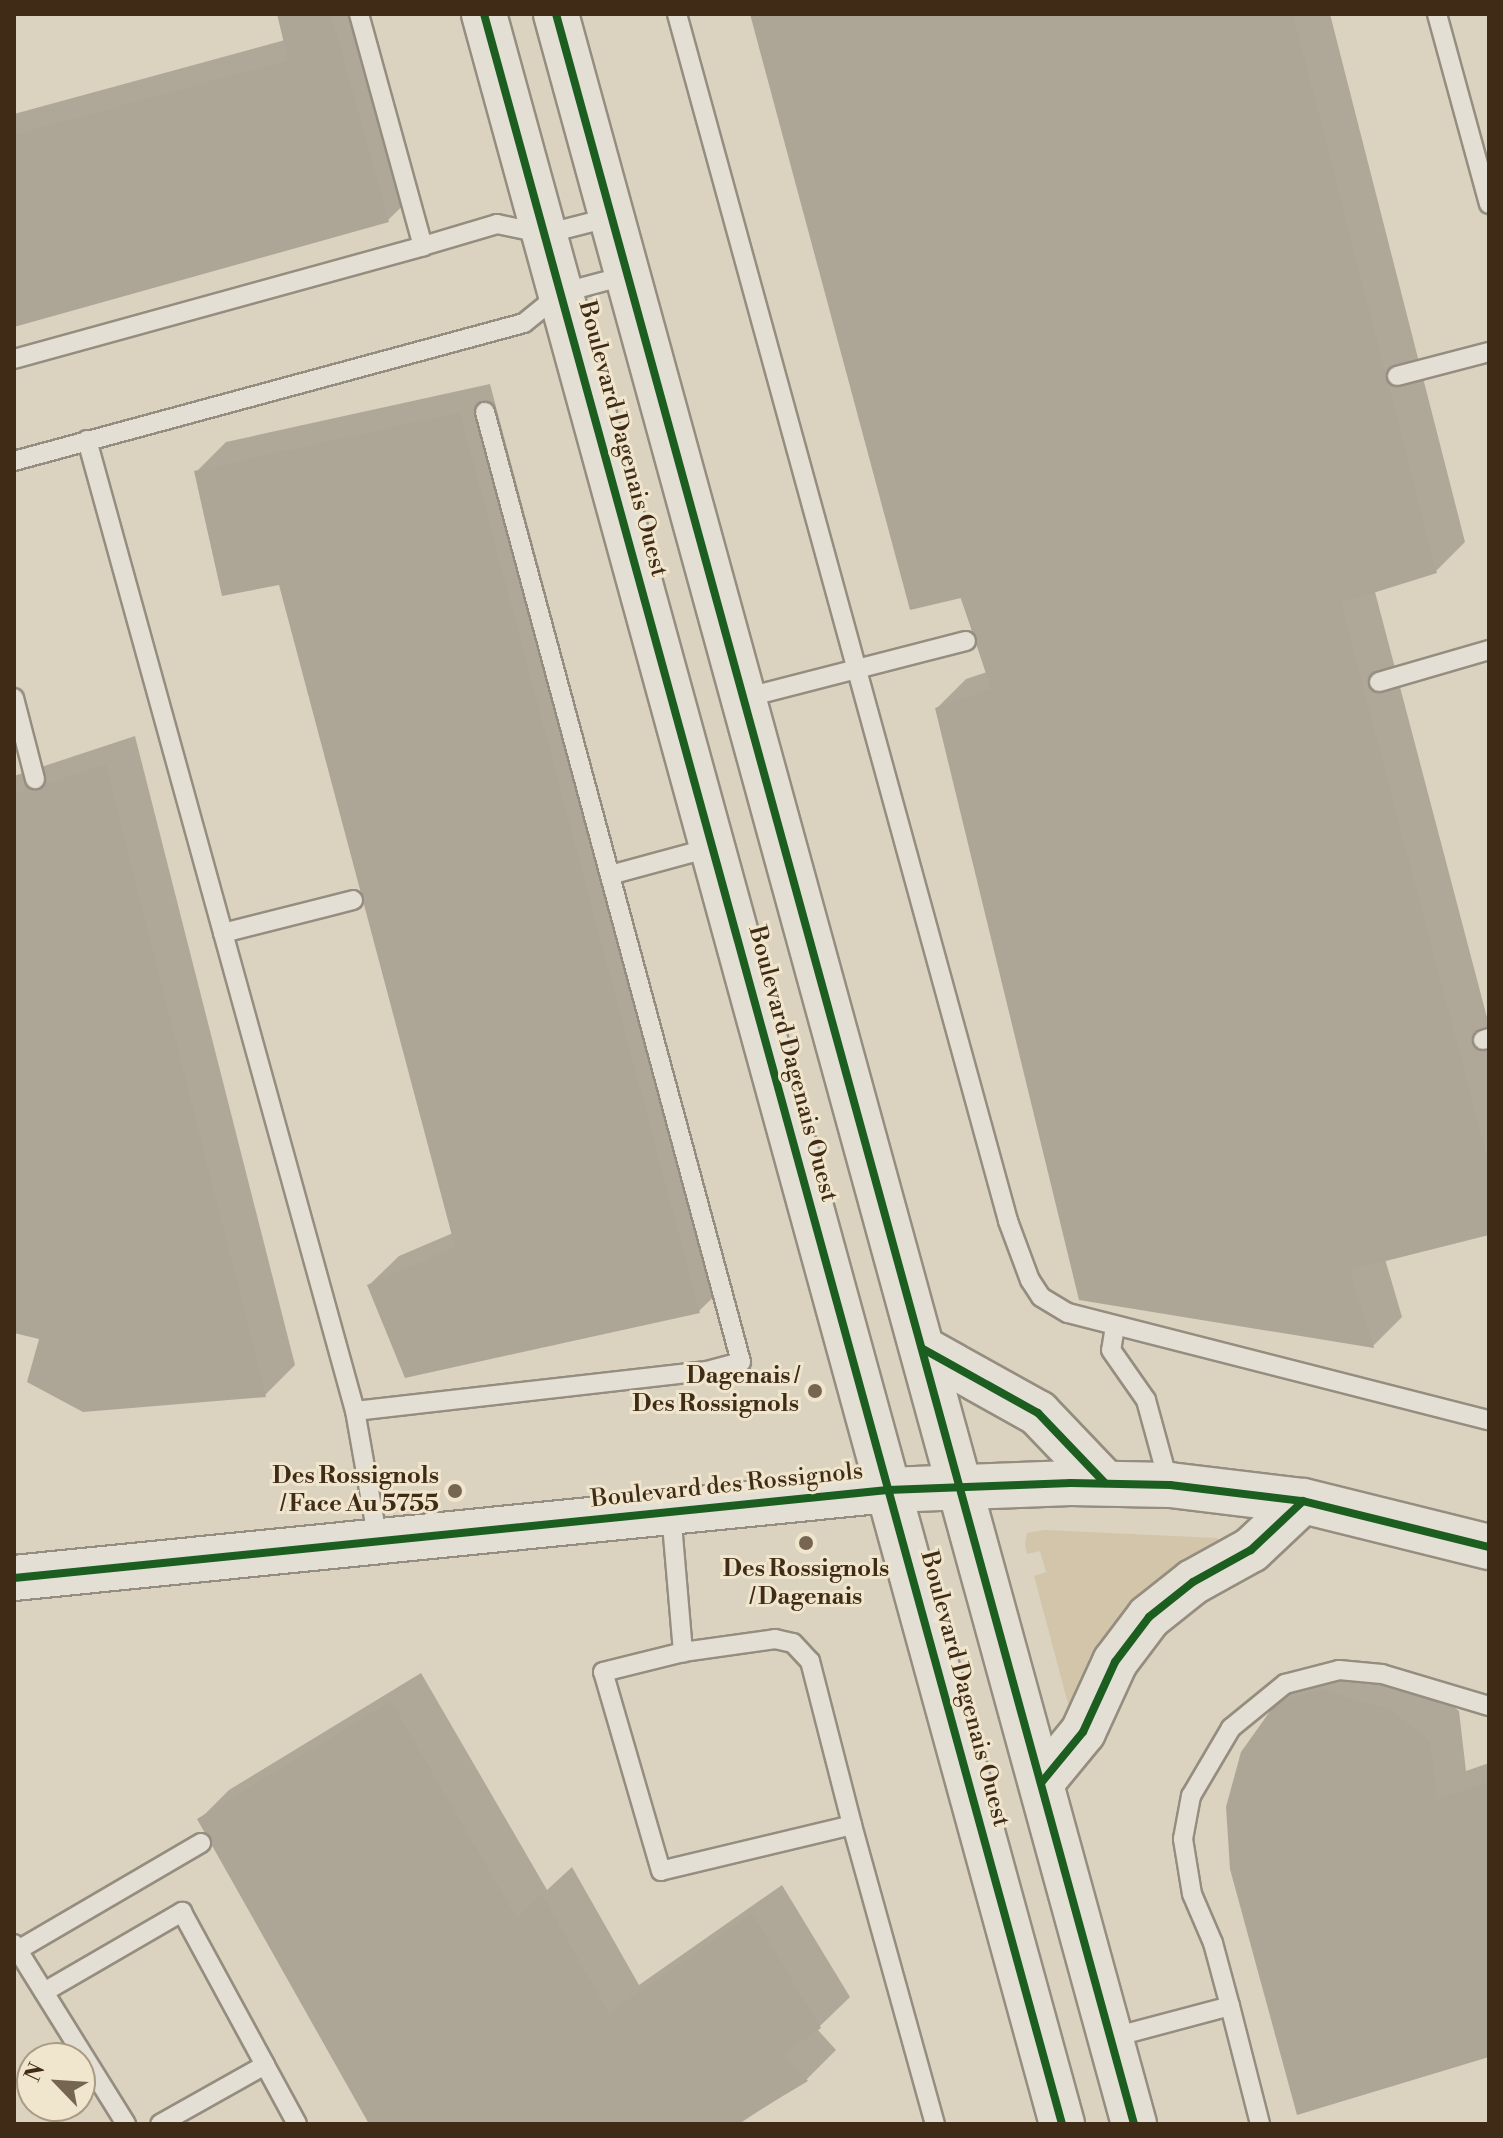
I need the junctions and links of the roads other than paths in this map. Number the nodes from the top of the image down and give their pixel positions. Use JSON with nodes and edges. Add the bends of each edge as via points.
{"nodes":[{"id":1,"x":359,"y":14,"type":"edge"},
{"id":2,"x":484,"y":14,"type":"edge"},
{"id":3,"x":556,"y":14,"type":"edge"},
{"id":4,"x":677,"y":14,"type":"edge"},
{"id":5,"x":1437,"y":14,"type":"edge"},
{"id":6,"x":1489,"y":204,"type":"edge"},
{"id":7,"x":612,"y":217,"type":"junction"},
{"id":8,"x":545,"y":234,"type":"junction"},
{"id":9,"x":423,"y":246,"type":"junction"},
{"id":10,"x":628,"y":275,"type":"junction"},
{"id":11,"x":561,"y":293,"type":"junction"},
{"id":12,"x":1489,"y":352,"type":"edge"},
{"id":13,"x":14,"y":359,"type":"edge"},
{"id":14,"x":1397,"y":376,"type":"dead end"},
{"id":15,"x":485,"y":412,"type":"dead end"},
{"id":16,"x":87,"y":440,"type":"junction"},
{"id":17,"x":14,"y":461,"type":"edge"},
{"id":18,"x":966,"y":641,"type":"dead end"},
{"id":19,"x":1489,"y":650,"type":"edge"},
{"id":20,"x":857,"y":669,"type":"junction"},
{"id":21,"x":1379,"y":682,"type":"dead end"},
{"id":22,"x":14,"y":698,"type":"edge"},
{"id":23,"x":744,"y":698,"type":"junction"},
{"id":24,"x":35,"y":779,"type":"dead end"},
{"id":25,"x":713,"y":847,"type":"junction"},
{"id":26,"x":610,"y":875,"type":"junction"},
{"id":27,"x":353,"y":900,"type":"dead end"},
{"id":28,"x":223,"y":933,"type":"junction"},
{"id":29,"x":1115,"y":1326,"type":"junction"},
{"id":30,"x":923,"y":1349,"type":"junction"},
{"id":31,"x":355,"y":1411,"type":"junction"},
{"id":32,"x":1489,"y":1420,"type":"edge"},
{"id":33,"x":1105,"y":1483,"type":"junction"},
{"id":34,"x":1170,"y":1485,"type":"junction"},
{"id":35,"x":960,"y":1487,"type":"junction"},
{"id":36,"x":888,"y":1490,"type":"junction"},
{"id":37,"x":1303,"y":1501,"type":"junction"},
{"id":38,"x":671,"y":1512,"type":"junction"},
{"id":39,"x":378,"y":1541,"type":"junction"},
{"id":40,"x":1489,"y":1547,"type":"edge"},
{"id":41,"x":14,"y":1578,"type":"edge"},
{"id":42,"x":683,"y":1652,"type":"junction"},
{"id":43,"x":1489,"y":1706,"type":"edge"},
{"id":44,"x":1041,"y":1783,"type":"junction"},
{"id":45,"x":852,"y":1825,"type":"junction"},
{"id":46,"x":201,"y":1843,"type":"dead end"},
{"id":47,"x":16,"y":1947,"type":"edge"},
{"id":48,"x":44,"y":1992,"type":"junction"},
{"id":49,"x":1230,"y":2006,"type":"junction"},
{"id":50,"x":1110,"y":2038,"type":"junction"},
{"id":51,"x":265,"y":2065,"type":"junction"},
{"id":52,"x":126,"y":2124,"type":"edge"},
{"id":53,"x":160,"y":2124,"type":"edge"},
{"id":54,"x":297,"y":2124,"type":"edge"},
{"id":55,"x":935,"y":2124,"type":"edge"},
{"id":56,"x":1062,"y":2124,"type":"edge"},
{"id":57,"x":1134,"y":2124,"type":"edge"},
{"id":58,"x":1260,"y":2124,"type":"edge"}],
"edges":[{"from":1,"to":9,"type":"lane"},
{"from":2,"to":8,"type":"main road","name":"Boulevard Dagenais Ouest"},
{"from":3,"to":7,"type":"main road","name":"Boulevard Dagenais Ouest"},
{"from":4,"to":20,"type":"lane"},
{"from":5,"to":6,"type":"lane"},
{"from":7,"to":8,"type":"lane"},
{"from":7,"to":10,"type":"main road","name":"Boulevard Dagenais Ouest"},
{"from":8,"to":9,"type":"lane","via":[[497,224]]},
{"from":8,"to":11,"type":"main road","name":"Boulevard Dagenais Ouest"},
{"from":9,"to":13,"type":"lane"},
{"from":10,"to":11,"type":"lane"},
{"from":10,"to":23,"type":"main road","name":"Boulevard Dagenais Ouest"},
{"from":11,"to":16,"type":"lane","via":[[524,323]]},
{"from":11,"to":25,"type":"main road","name":"Boulevard Dagenais Ouest"},
{"from":12,"to":14,"type":"lane"},
{"from":15,"to":26,"type":"lane"},
{"from":16,"to":17,"type":"lane"},
{"from":16,"to":28,"type":"lane"},
{"from":18,"to":20,"type":"lane"},
{"from":19,"to":21,"type":"lane"},
{"from":20,"to":23,"type":"lane"},
{"from":20,"to":29,"type":"lane","via":[[1021,1259],[1041,1297],[1055,1308]]},
{"from":22,"to":24,"type":"lane"},
{"from":23,"to":30,"type":"main road","name":"Boulevard Dagenais Ouest"},
{"from":25,"to":26,"type":"lane"},
{"from":25,"to":36,"type":"main road","name":"Boulevard Dagenais Ouest"},
{"from":26,"to":31,"type":"lane","via":[[741,1362],[707,1371]]},
{"from":27,"to":28,"type":"lane"},
{"from":28,"to":31,"type":"lane"},
{"from":29,"to":32,"type":"lane"},
{"from":29,"to":34,"type":"lane","via":[[1111,1350],[1146,1400]]},
{"from":30,"to":33,"type":"main road","via":[[1038,1413]]},
{"from":30,"to":35,"type":"main road","name":"Boulevard Dagenais Ouest"},
{"from":31,"to":39,"type":"lane"},
{"from":33,"to":34,"type":"main road","name":"Boulevard des Rossignols"},
{"from":33,"to":35,"type":"main road","name":"Boulevard des Rossignols"},
{"from":34,"to":37,"type":"main road","name":"Boulevard des Rossignols"},
{"from":35,"to":36,"type":"main road","name":"Boulevard des Rossignols"},
{"from":35,"to":44,"type":"main road","name":"Boulevard Dagenais Ouest"},
{"from":36,"to":38,"type":"main road","name":"Boulevard des Rossignols"},
{"from":36,"to":56,"type":"main road","name":"Boulevard Dagenais Ouest"},
{"from":37,"to":40,"type":"main road","name":"Boulevard des Rossignols"},
{"from":37,"to":44,"type":"main road","via":[[1251,1550],[1193,1582],[1149,1617],[1115,1662],[1083,1732]]},
{"from":38,"to":39,"type":"main road","name":"Boulevard des Rossignols"},
{"from":38,"to":42,"type":"lane"},
{"from":39,"to":41,"type":"main road","name":"Boulevard des Rossignols"},
{"from":42,"to":45,"type":"lane","via":[[775,1639],[803,1650]]},
{"from":42,"to":45,"type":"lane","via":[[603,1672],[661,1871]]},
{"from":43,"to":49,"type":"lane","via":[[1382,1674],[1339,1670],[1285,1684],[1231,1728],[1191,1796],[1183,1839],[1192,1894],[1213,1943]]},
{"from":44,"to":50,"type":"main road","name":"Boulevard Dagenais Ouest"},
{"from":45,"to":55,"type":"lane"},
{"from":46,"to":47,"type":"lane"},
{"from":47,"to":48,"type":"lane"},
{"from":48,"to":51,"type":"lane","via":[[182,1912]]},
{"from":48,"to":52,"type":"lane"},
{"from":49,"to":50,"type":"lane"},
{"from":49,"to":58,"type":"lane"},
{"from":50,"to":57,"type":"main road","name":"Boulevard Dagenais Ouest"},
{"from":51,"to":53,"type":"lane"},
{"from":51,"to":54,"type":"lane"}]}
